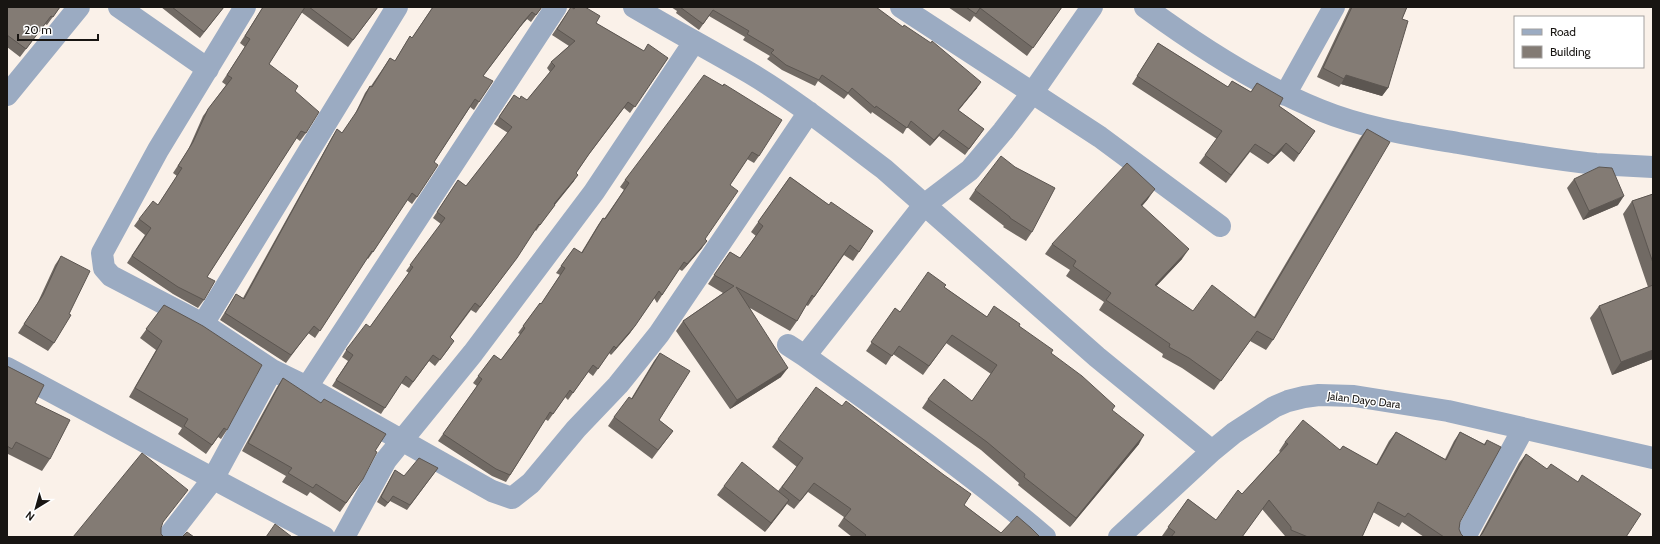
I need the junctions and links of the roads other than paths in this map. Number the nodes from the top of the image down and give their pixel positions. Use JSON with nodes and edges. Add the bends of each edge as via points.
{"nodes":[{"id":1,"x":79,"y":7,"type":"edge"},
{"id":2,"x":119,"y":7,"type":"edge"},
{"id":3,"x":245,"y":7,"type":"edge"},
{"id":4,"x":397,"y":7,"type":"edge"},
{"id":5,"x":556,"y":7,"type":"edge"},
{"id":6,"x":634,"y":7,"type":"edge"},
{"id":7,"x":901,"y":7,"type":"edge"},
{"id":8,"x":1092,"y":7,"type":"edge"},
{"id":9,"x":1145,"y":7,"type":"edge"},
{"id":10,"x":1334,"y":7,"type":"edge"},
{"id":11,"x":694,"y":42,"type":"junction"},
{"id":12,"x":208,"y":69,"type":"junction"},
{"id":13,"x":1033,"y":92,"type":"junction"},
{"id":14,"x":7,"y":94,"type":"edge"},
{"id":15,"x":1285,"y":95,"type":"junction"},
{"id":16,"x":809,"y":112,"type":"junction"},
{"id":17,"x":1653,"y":167,"type":"edge"},
{"id":18,"x":924,"y":205,"type":"junction"},
{"id":19,"x":1220,"y":226,"type":"dead end"},
{"id":20,"x":203,"y":324,"type":"junction"},
{"id":21,"x":7,"y":368,"type":"edge"},
{"id":22,"x":272,"y":370,"type":"junction"},
{"id":23,"x":307,"y":387,"type":"junction"},
{"id":24,"x":1523,"y":429,"type":"junction"},
{"id":25,"x":403,"y":441,"type":"junction"},
{"id":26,"x":1212,"y":451,"type":"junction"},
{"id":27,"x":1653,"y":458,"type":"edge"},
{"id":28,"x":213,"y":480,"type":"junction"},
{"id":29,"x":168,"y":537,"type":"edge"},
{"id":30,"x":324,"y":537,"type":"edge"},
{"id":31,"x":344,"y":537,"type":"edge"},
{"id":32,"x":1045,"y":537,"type":"edge"},
{"id":33,"x":1119,"y":537,"type":"edge"},
{"id":34,"x":1465,"y":537,"type":"edge"}],
"edges":[{"from":1,"to":14,"type":"street"},
{"from":2,"to":12,"type":"street"},
{"from":3,"to":12,"type":"street"},
{"from":4,"to":20,"type":"street"},
{"from":5,"to":23,"type":"street"},
{"from":6,"to":11,"type":"street"},
{"from":7,"to":13,"type":"street"},
{"from":8,"to":13,"type":"street"},
{"from":9,"to":15,"type":"street","via":[[1220,57]]},
{"from":10,"to":15,"type":"street"},
{"from":11,"to":16,"type":"street","via":[[751,74]]},
{"from":11,"to":25,"type":"street","via":[[594,192]]},
{"from":12,"to":20,"type":"street","via":[[158,150],[102,253],[104,268],[111,276]]},
{"from":13,"to":18,"type":"street","via":[[970,170]]},
{"from":13,"to":19,"type":"street","via":[[1100,136]]},
{"from":15,"to":17,"type":"street","via":[[1355,123],[1399,133],[1596,164]]},
{"from":16,"to":18,"type":"street","via":[[884,169]]},
{"from":16,"to":25,"type":"street","via":[[659,334],[618,385],[576,429],[531,483],[512,498],[492,491]]},
{"from":18,"to":26,"type":"street","via":[[1097,357]]},
{"from":18,"to":32,"type":"street","via":[[796,350],[947,459]]},
{"from":20,"to":22,"type":"street"},
{"from":21,"to":28,"type":"street"},
{"from":22,"to":23,"type":"street"},
{"from":22,"to":28,"type":"street"},
{"from":23,"to":25,"type":"street"},
{"from":24,"to":26,"type":"street","name":"Jalan Dayo Dara","via":[[1448,411],[1354,396],[1319,395],[1288,401],[1274,407]]},
{"from":24,"to":27,"type":"street","name":"Jalan Dayo Dara"},
{"from":24,"to":34,"type":"street"},
{"from":25,"to":31,"type":"street","via":[[386,460]]},
{"from":26,"to":33,"type":"street","name":"Jalan Dayo Dara"},
{"from":28,"to":29,"type":"street"},
{"from":28,"to":30,"type":"street"}]}
